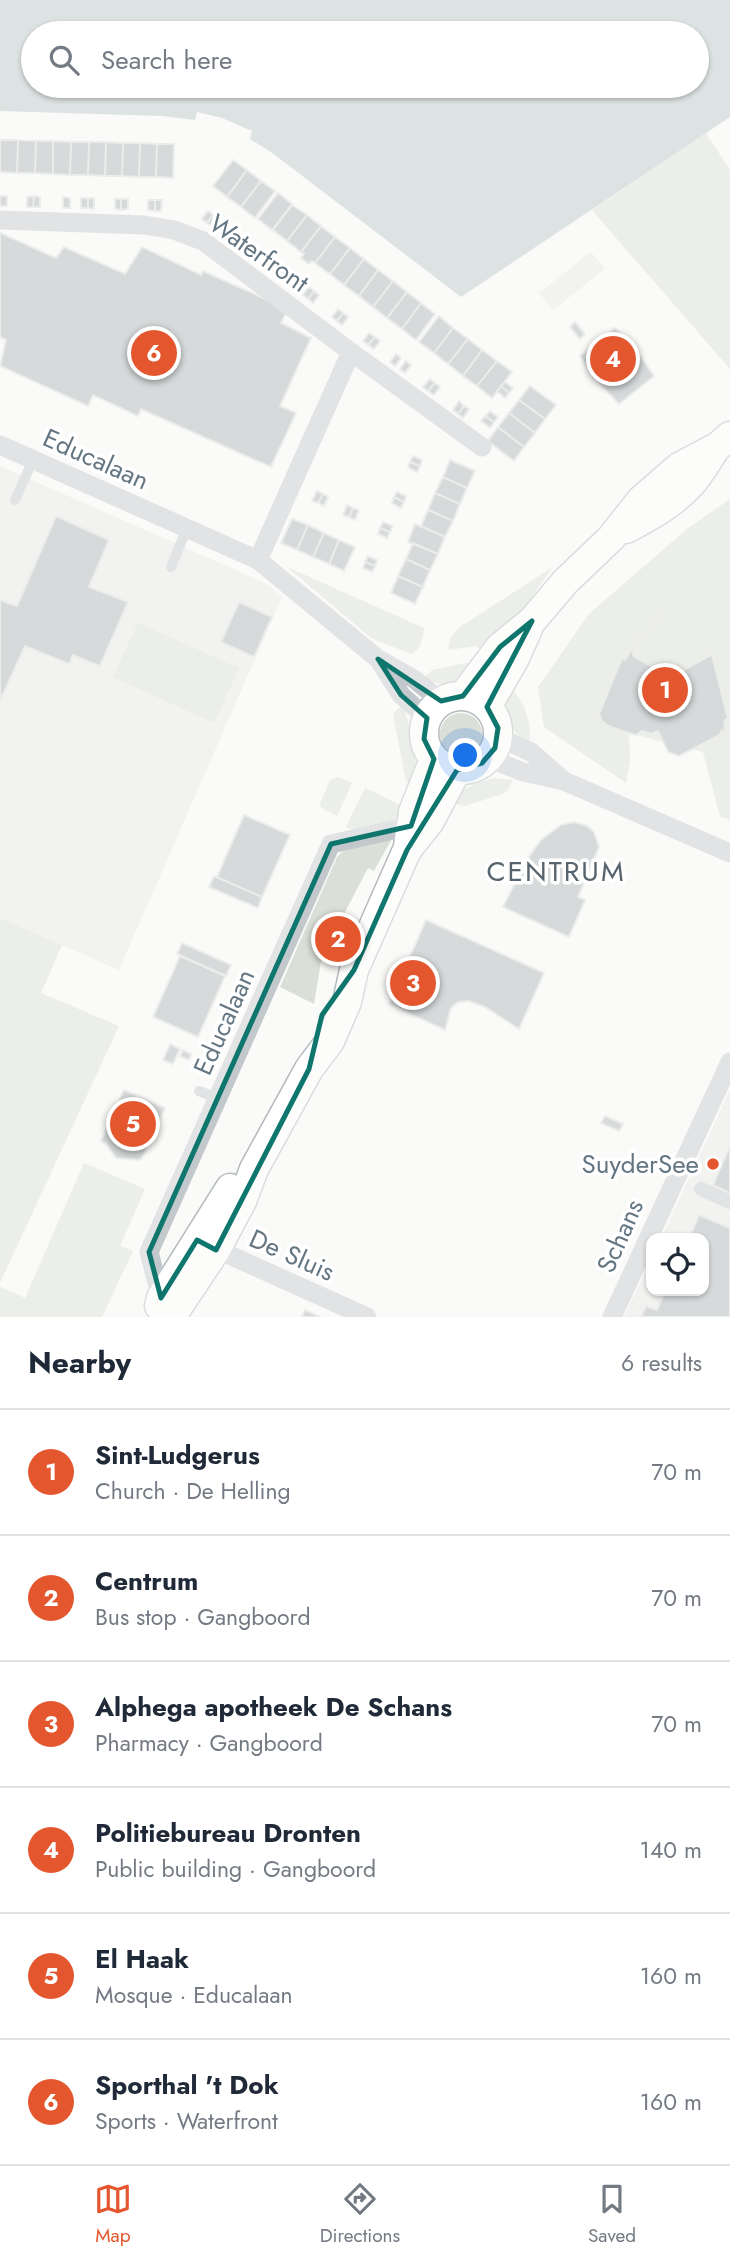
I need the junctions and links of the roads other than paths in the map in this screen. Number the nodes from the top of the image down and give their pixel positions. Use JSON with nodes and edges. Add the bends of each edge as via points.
{"nodes":[{"id":1,"x":0,"y":220,"type":"edge"},
{"id":2,"x":351,"y":352,"type":"junction"},
{"id":3,"x":723,"y":442,"type":"edge"},
{"id":4,"x":0,"y":446,"type":"edge"},
{"id":5,"x":482,"y":447,"type":"dead end"},
{"id":6,"x":33,"y":460,"type":"junction"},
{"id":7,"x":15,"y":500,"type":"dead end"},
{"id":8,"x":187,"y":528,"type":"junction"},
{"id":9,"x":258,"y":560,"type":"junction"},
{"id":10,"x":171,"y":567,"type":"dead end"},
{"id":11,"x":454,"y":705,"type":"junction"},
{"id":12,"x":493,"y":747,"type":"junction"},
{"id":13,"x":446,"y":764,"type":"junction"},
{"id":14,"x":409,"y":838,"type":"junction"},
{"id":15,"x":730,"y":853,"type":"edge"},
{"id":16,"x":730,"y":1062,"type":"edge"},
{"id":17,"x":701,"y":1189,"type":"dead end"},
{"id":18,"x":730,"y":1202,"type":"edge"},
{"id":19,"x":206,"y":1245,"type":"junction"},
{"id":20,"x":162,"y":1311,"type":"edge"},
{"id":21,"x":367,"y":1317,"type":"edge"},
{"id":22,"x":612,"y":1317,"type":"edge"}],
"edges":[{"from":1,"to":2,"type":"street","name":"Waterfront","via":[[144,225],[191,236],[204,241]]},
{"from":2,"to":5,"type":"street","name":"Waterfront"},
{"from":2,"to":9,"type":"street"},
{"from":3,"to":11,"type":"main road","via":[[678,467],[641,500],[532,621],[500,647]]},
{"from":4,"to":6,"type":"street","name":"Educalaan"},
{"from":6,"to":7,"type":"lane"},
{"from":6,"to":8,"type":"street","name":"Educalaan"},
{"from":8,"to":9,"type":"street","name":"Educalaan"},
{"from":8,"to":10,"type":"lane"},
{"from":9,"to":11,"type":"street","name":"Educalaan","via":[[378,660]]},
{"from":11,"to":12,"type":"main road","via":[[496,720]]},
{"from":11,"to":13,"type":"main road","via":[[424,739]]},
{"from":12,"to":13,"type":"main road","via":[[474,767]]},
{"from":12,"to":15,"type":"street","via":[[523,772],[564,781]]},
{"from":13,"to":14,"type":"main road","via":[[412,812]]},
{"from":14,"to":19,"type":"main road","via":[[354,970],[322,1015],[309,1069],[254,1169],[228,1191]]},
{"from":14,"to":20,"type":"street","name":"Educalaan","via":[[331,844],[209,1095],[149,1252]]},
{"from":16,"to":22,"type":"street","name":"Schans"},
{"from":17,"to":18,"type":"street"},
{"from":19,"to":20,"type":"main road"},
{"from":19,"to":21,"type":"street","name":"De Sluis"}]}
